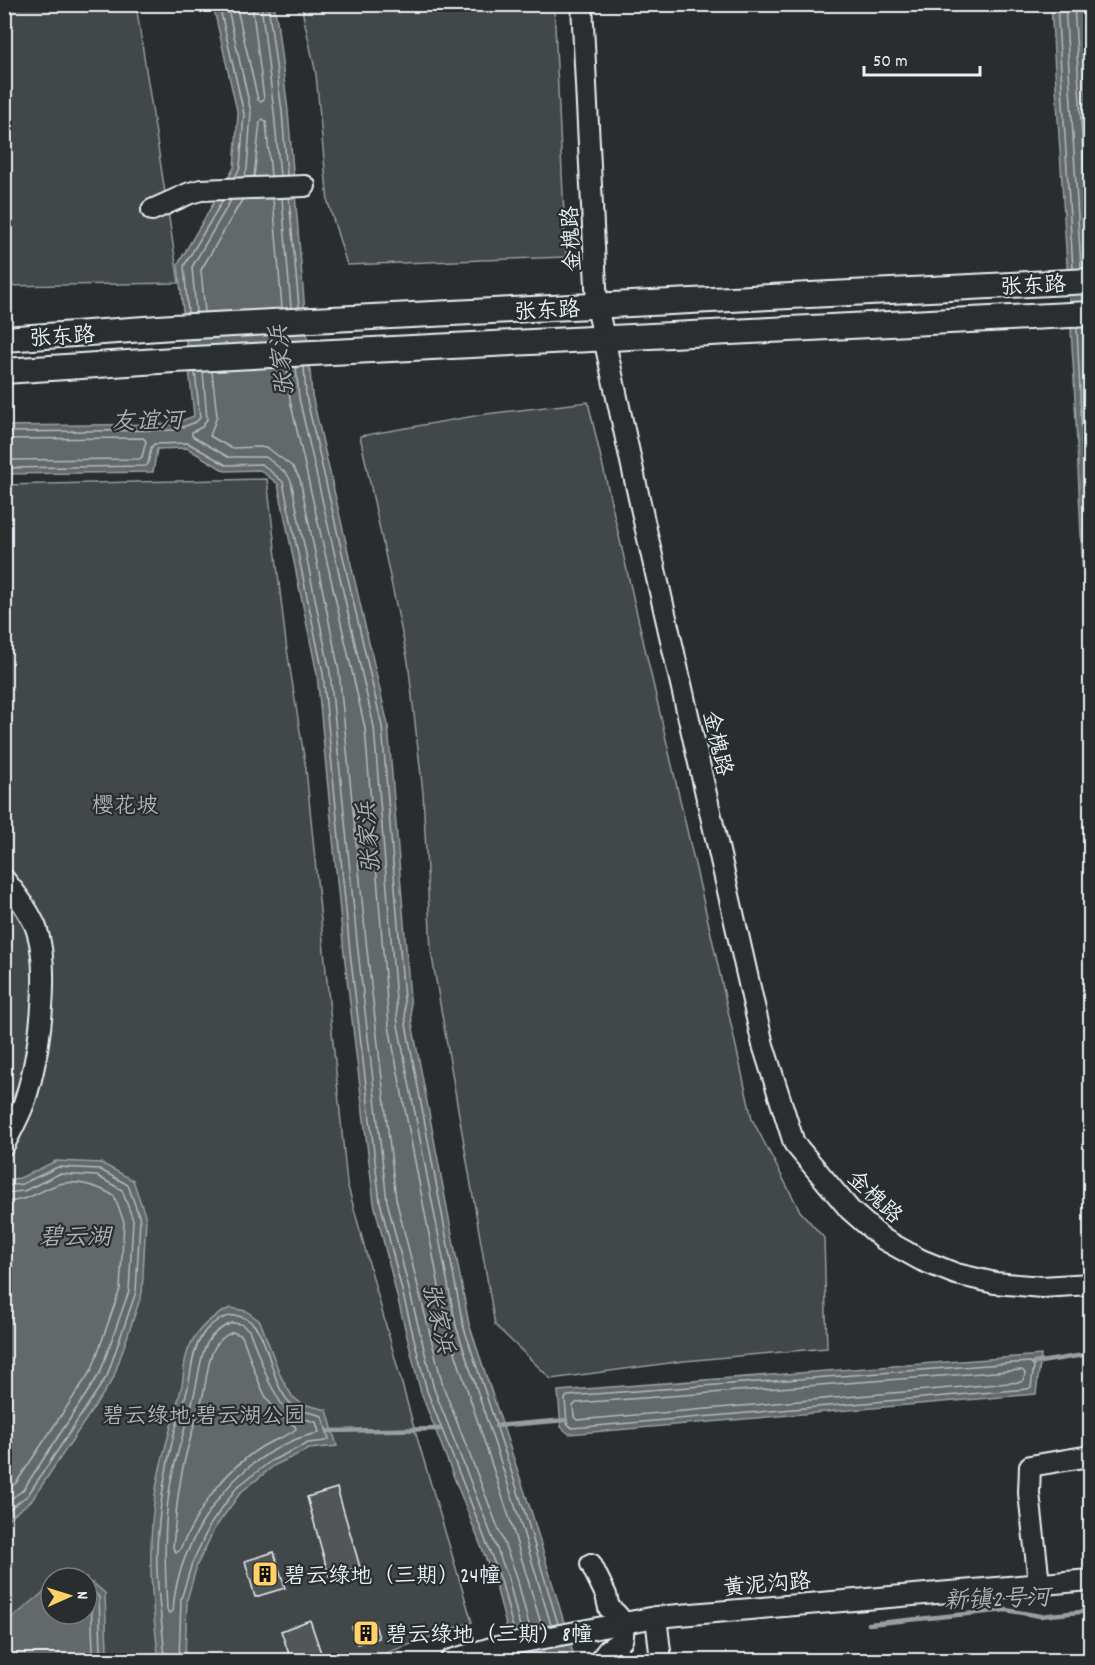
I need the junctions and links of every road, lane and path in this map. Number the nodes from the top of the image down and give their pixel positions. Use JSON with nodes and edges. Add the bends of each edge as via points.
{"nodes":[{"id":1,"x":582,"y":4,"type":"edge"},
{"id":2,"x":300,"y":186,"type":"dead end"},
{"id":3,"x":152,"y":210,"type":"dead end"},
{"id":4,"x":1090,"y":281,"type":"edge"},
{"id":5,"x":597,"y":306,"type":"junction"},
{"id":6,"x":1090,"y":314,"type":"edge"},
{"id":7,"x":603,"y":338,"type":"junction"},
{"id":8,"x":14,"y":339,"type":"edge"},
{"id":9,"x":15,"y":370,"type":"edge"},
{"id":10,"x":4,"y":879,"type":"edge"},
{"id":11,"x":4,"y":1145,"type":"edge"},
{"id":12,"x":1090,"y":1284,"type":"edge"},
{"id":13,"x":1090,"y":1456,"type":"edge"},
{"id":14,"x":591,"y":1564,"type":"dead end"},
{"id":15,"x":1090,"y":1580,"type":"edge"},
{"id":16,"x":1039,"y":1583,"type":"junction"},
{"id":17,"x":656,"y":1617,"type":"junction"},
{"id":18,"x":622,"y":1623,"type":"junction"},
{"id":19,"x":479,"y":1656,"type":"edge"},
{"id":20,"x":451,"y":1660,"type":"edge"},
{"id":21,"x":600,"y":1660,"type":"edge"},
{"id":22,"x":661,"y":1660,"type":"edge"}],
"edges":[{"from":1,"to":5,"type":"street","name":"金槐路"},
{"from":2,"to":3,"type":"street","via":[[201,190]]},
{"from":4,"to":5,"type":"main road","name":"张东路"},
{"from":5,"to":7,"type":"street","name":"金槐路"},
{"from":5,"to":8,"type":"main road","name":"张东路"},
{"from":6,"to":7,"type":"main road","name":"张东路"},
{"from":7,"to":9,"type":"main road","name":"张东路"},
{"from":7,"to":12,"type":"street","name":"金槐路","via":[[763,1045],[794,1143],[850,1210],[883,1239],[921,1260],[995,1283],[1042,1287]]},
{"from":10,"to":11,"type":"street","via":[[35,926],[44,963],[36,1056],[24,1103]]},
{"from":13,"to":16,"type":"street","via":[[1030,1466],[1029,1493]]},
{"from":14,"to":18,"type":"street","via":[[609,1608]]},
{"from":15,"to":16,"type":"street","name":"黄泥沟路"},
{"from":16,"to":17,"type":"street","name":"黄泥沟路"},
{"from":17,"to":18,"type":"street","name":"黄泥沟路"},
{"from":17,"to":22,"type":"street"},
{"from":18,"to":19,"type":"street","name":"黄泥沟路","via":[[510,1645]]},
{"from":18,"to":21,"type":"street","via":[[622,1640]]},
{"from":19,"to":20,"type":"street","name":"黄泥沟路"}]}
